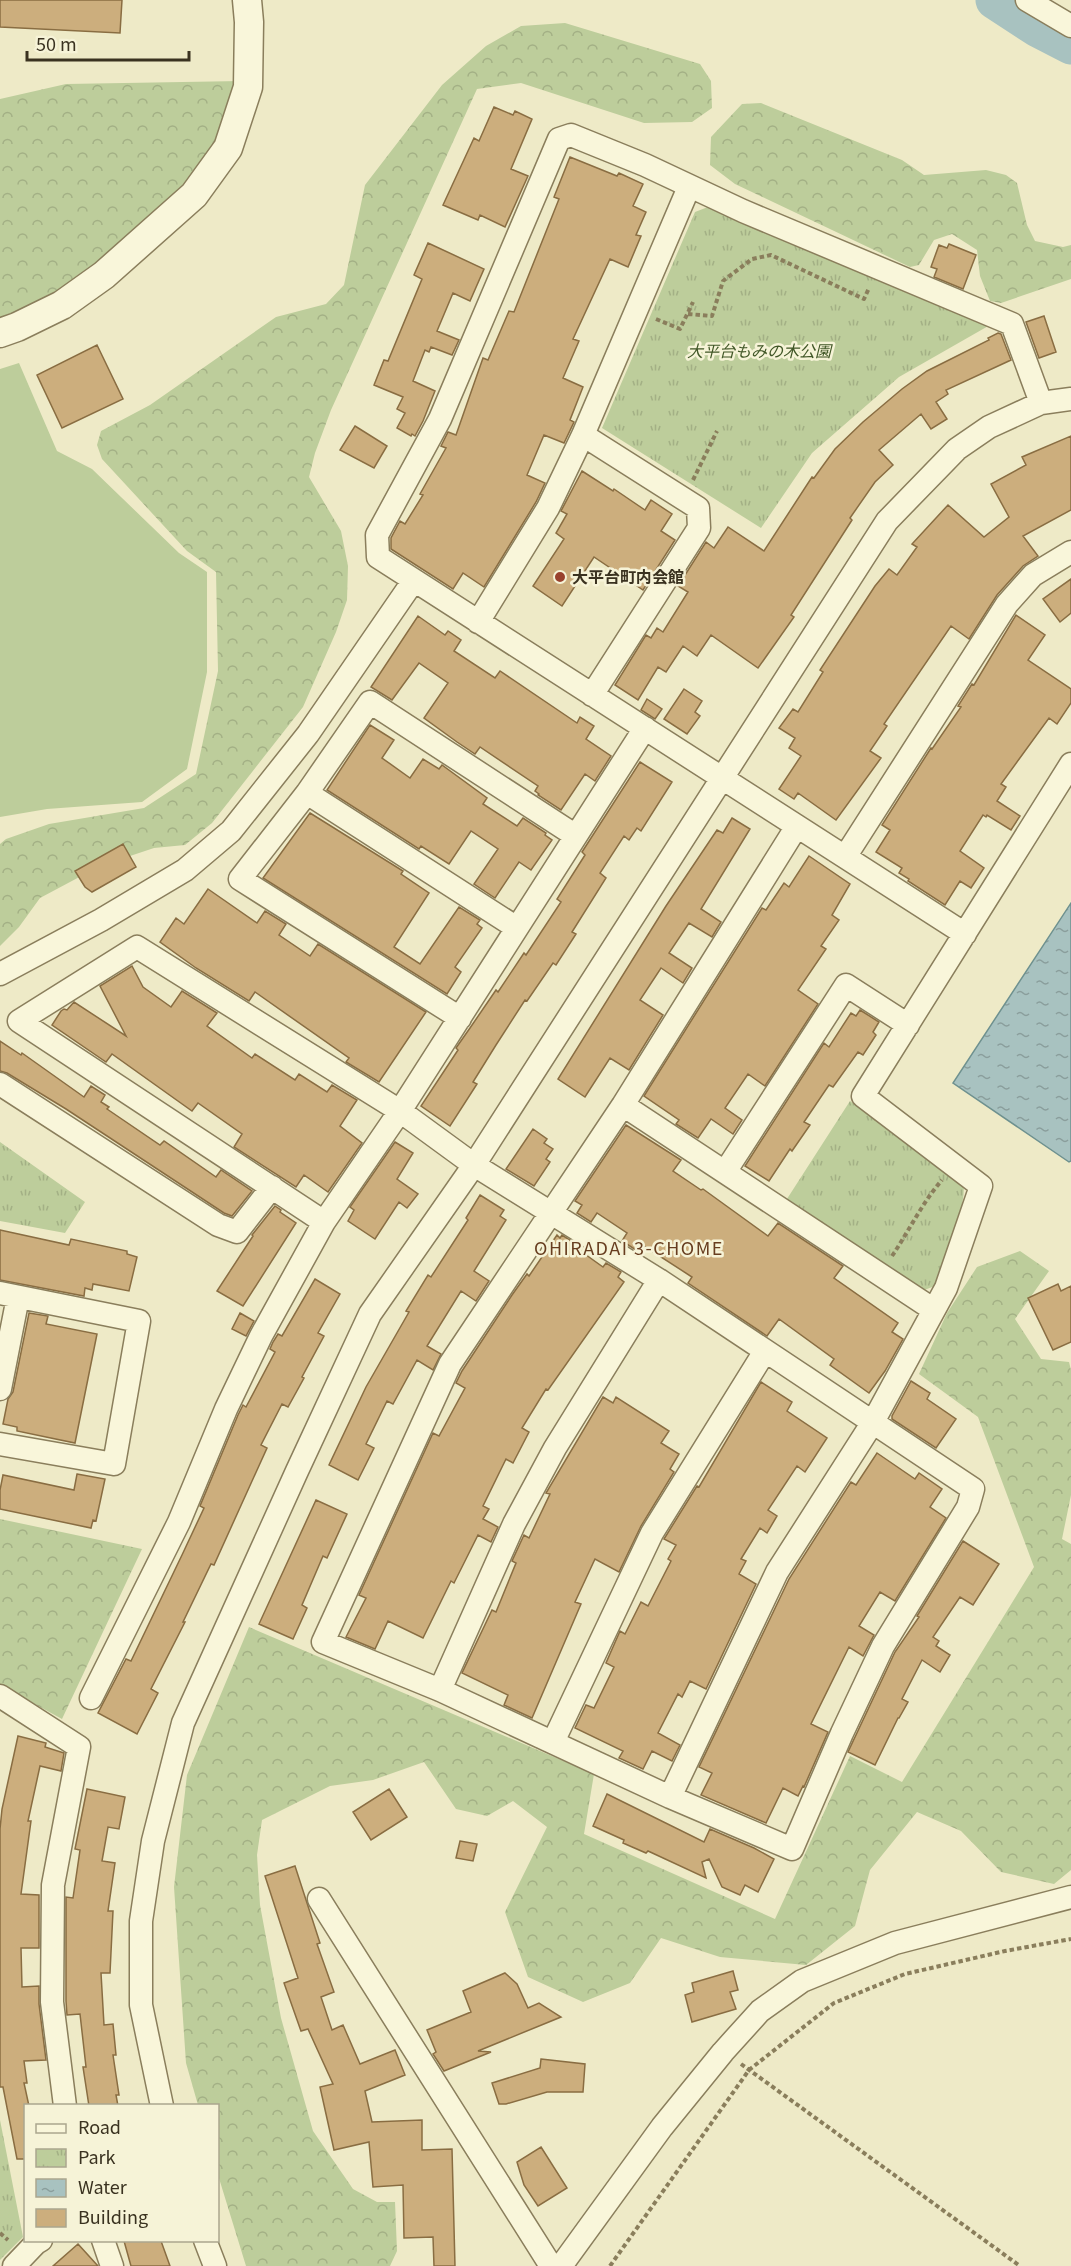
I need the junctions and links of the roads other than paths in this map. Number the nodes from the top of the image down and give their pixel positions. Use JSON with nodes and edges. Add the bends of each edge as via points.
{"nodes":[{"id":1,"x":247,"y":0,"type":"edge"},
{"id":2,"x":1027,"y":0,"type":"edge"},
{"id":3,"x":1071,"y":26,"type":"edge"},
{"id":4,"x":689,"y":187,"type":"junction"},
{"id":5,"x":0,"y":333,"type":"edge"},
{"id":6,"x":1071,"y":399,"type":"edge"},
{"id":7,"x":1041,"y":403,"type":"junction"},
{"id":8,"x":584,"y":435,"type":"junction"},
{"id":9,"x":1071,"y":552,"type":"edge"},
{"id":10,"x":414,"y":580,"type":"junction"},
{"id":11,"x":478,"y":622,"type":"junction"},
{"id":12,"x":592,"y":695,"type":"junction"},
{"id":13,"x":645,"y":728,"type":"junction"},
{"id":14,"x":1070,"y":769,"type":"edge"},
{"id":15,"x":722,"y":778,"type":"junction"},
{"id":16,"x":307,"y":793,"type":"junction"},
{"id":17,"x":797,"y":826,"type":"junction"},
{"id":18,"x":576,"y":836,"type":"junction"},
{"id":19,"x":845,"y":857,"type":"junction"},
{"id":20,"x":517,"y":928,"type":"junction"},
{"id":21,"x":965,"y":934,"type":"junction"},
{"id":22,"x":0,"y":974,"type":"edge"},
{"id":23,"x":460,"y":1018,"type":"junction"},
{"id":24,"x":10,"y":1024,"type":"edge"},
{"id":25,"x":908,"y":1025,"type":"junction"},
{"id":26,"x":0,"y":1084,"type":"edge"},
{"id":27,"x":623,"y":1106,"type":"junction"},
{"id":28,"x":400,"y":1112,"type":"junction"},
{"id":29,"x":474,"y":1165,"type":"junction"},
{"id":30,"x":725,"y":1172,"type":"junction"},
{"id":31,"x":272,"y":1187,"type":"junction"},
{"id":32,"x":552,"y":1214,"type":"junction"},
{"id":33,"x":324,"y":1222,"type":"junction"},
{"id":34,"x":659,"y":1280,"type":"junction"},
{"id":35,"x":9,"y":1295,"type":"edge"},
{"id":36,"x":934,"y":1310,"type":"junction"},
{"id":37,"x":765,"y":1351,"type":"junction"},
{"id":38,"x":0,"y":1389,"type":"edge"},
{"id":39,"x":873,"y":1422,"type":"junction"},
{"id":40,"x":0,"y":1444,"type":"edge"},
{"id":41,"x":440,"y":1690,"type":"junction"},
{"id":42,"x":0,"y":1696,"type":"edge"},
{"id":43,"x":91,"y":1698,"type":"dead end"},
{"id":44,"x":553,"y":1742,"type":"junction"},
{"id":45,"x":670,"y":1797,"type":"junction"},
{"id":46,"x":1071,"y":1897,"type":"edge"},
{"id":47,"x":319,"y":1899,"type":"dead end"},
{"id":48,"x":65,"y":2104,"type":"edge"},
{"id":49,"x":162,"y":2104,"type":"edge"},
{"id":50,"x":38,"y":2242,"type":"edge"},
{"id":51,"x":103,"y":2242,"type":"edge"},
{"id":52,"x":205,"y":2242,"type":"edge"},
{"id":53,"x":14,"y":2266,"type":"edge"},
{"id":54,"x":112,"y":2266,"type":"edge"},
{"id":55,"x":215,"y":2266,"type":"edge"},
{"id":56,"x":551,"y":2266,"type":"edge"},
{"id":57,"x":561,"y":2266,"type":"edge"}],
"edges":[{"from":1,"to":5,"type":"street","via":[[248,87],[228,148],[194,195],[79,293],[62,305]]},
{"from":2,"to":3,"type":"street"},
{"from":4,"to":7,"type":"street","via":[[1012,324]]},
{"from":4,"to":8,"type":"street"},
{"from":4,"to":10,"type":"street","via":[[571,135],[559,139],[440,419],[377,535],[378,557]]},
{"from":6,"to":7,"type":"street"},
{"from":7,"to":15,"type":"street","via":[[989,427],[957,449],[887,521]]},
{"from":8,"to":11,"type":"street","via":[[548,508]]},
{"from":8,"to":12,"type":"street","via":[[698,508],[699,528]]},
{"from":9,"to":19,"type":"street","via":[[1033,575],[1007,604]]},
{"from":10,"to":11,"type":"street"},
{"from":10,"to":22,"type":"street","via":[[308,734],[231,831],[185,870]]},
{"from":11,"to":12,"type":"street"},
{"from":12,"to":13,"type":"street"},
{"from":13,"to":15,"type":"street"},
{"from":13,"to":18,"type":"street"},
{"from":14,"to":21,"type":"street"},
{"from":15,"to":17,"type":"street"},
{"from":15,"to":29,"type":"street"},
{"from":16,"to":18,"type":"street","via":[[370,702]]},
{"from":16,"to":20,"type":"street"},
{"from":16,"to":23,"type":"street","via":[[240,879]]},
{"from":17,"to":19,"type":"street"},
{"from":17,"to":27,"type":"street"},
{"from":18,"to":20,"type":"street"},
{"from":19,"to":21,"type":"street"},
{"from":20,"to":23,"type":"street"},
{"from":21,"to":25,"type":"street"},
{"from":23,"to":28,"type":"street"},
{"from":24,"to":28,"type":"street","via":[[137,947]]},
{"from":24,"to":31,"type":"street"},
{"from":25,"to":30,"type":"street","via":[[846,985]]},
{"from":25,"to":36,"type":"street","via":[[863,1096],[981,1186],[946,1288]]},
{"from":26,"to":31,"type":"street","via":[[218,1225],[237,1232]]},
{"from":27,"to":30,"type":"street"},
{"from":27,"to":32,"type":"street"},
{"from":28,"to":29,"type":"street"},
{"from":28,"to":33,"type":"street"},
{"from":29,"to":32,"type":"street"},
{"from":29,"to":49,"type":"street","via":[[370,1314],[183,1723],[153,1841],[141,1921],[141,2005]]},
{"from":30,"to":36,"type":"street"},
{"from":31,"to":33,"type":"street"},
{"from":32,"to":34,"type":"street"},
{"from":32,"to":41,"type":"street","via":[[450,1364],[323,1642]]},
{"from":33,"to":43,"type":"street","via":[[256,1346],[179,1522]]},
{"from":34,"to":37,"type":"street"},
{"from":34,"to":41,"type":"street","via":[[555,1448],[514,1524]]},
{"from":35,"to":38,"type":"street"},
{"from":35,"to":40,"type":"street","via":[[139,1321],[114,1464]]},
{"from":36,"to":39,"type":"street"},
{"from":37,"to":39,"type":"street"},
{"from":37,"to":44,"type":"street","via":[[652,1533]]},
{"from":39,"to":45,"type":"street","via":[[777,1572]]},
{"from":39,"to":45,"type":"street","via":[[973,1489],[968,1508],[883,1646],[792,1849]]},
{"from":41,"to":44,"type":"street"},
{"from":42,"to":48,"type":"street","via":[[79,1747],[53,1885],[52,2002]]},
{"from":44,"to":45,"type":"street"},
{"from":46,"to":57,"type":"street","via":[[896,1943],[802,1981],[760,2011],[662,2127]]},
{"from":47,"to":56,"type":"street"},
{"from":50,"to":53,"type":"street"},
{"from":51,"to":54,"type":"street"},
{"from":52,"to":55,"type":"street"}]}
